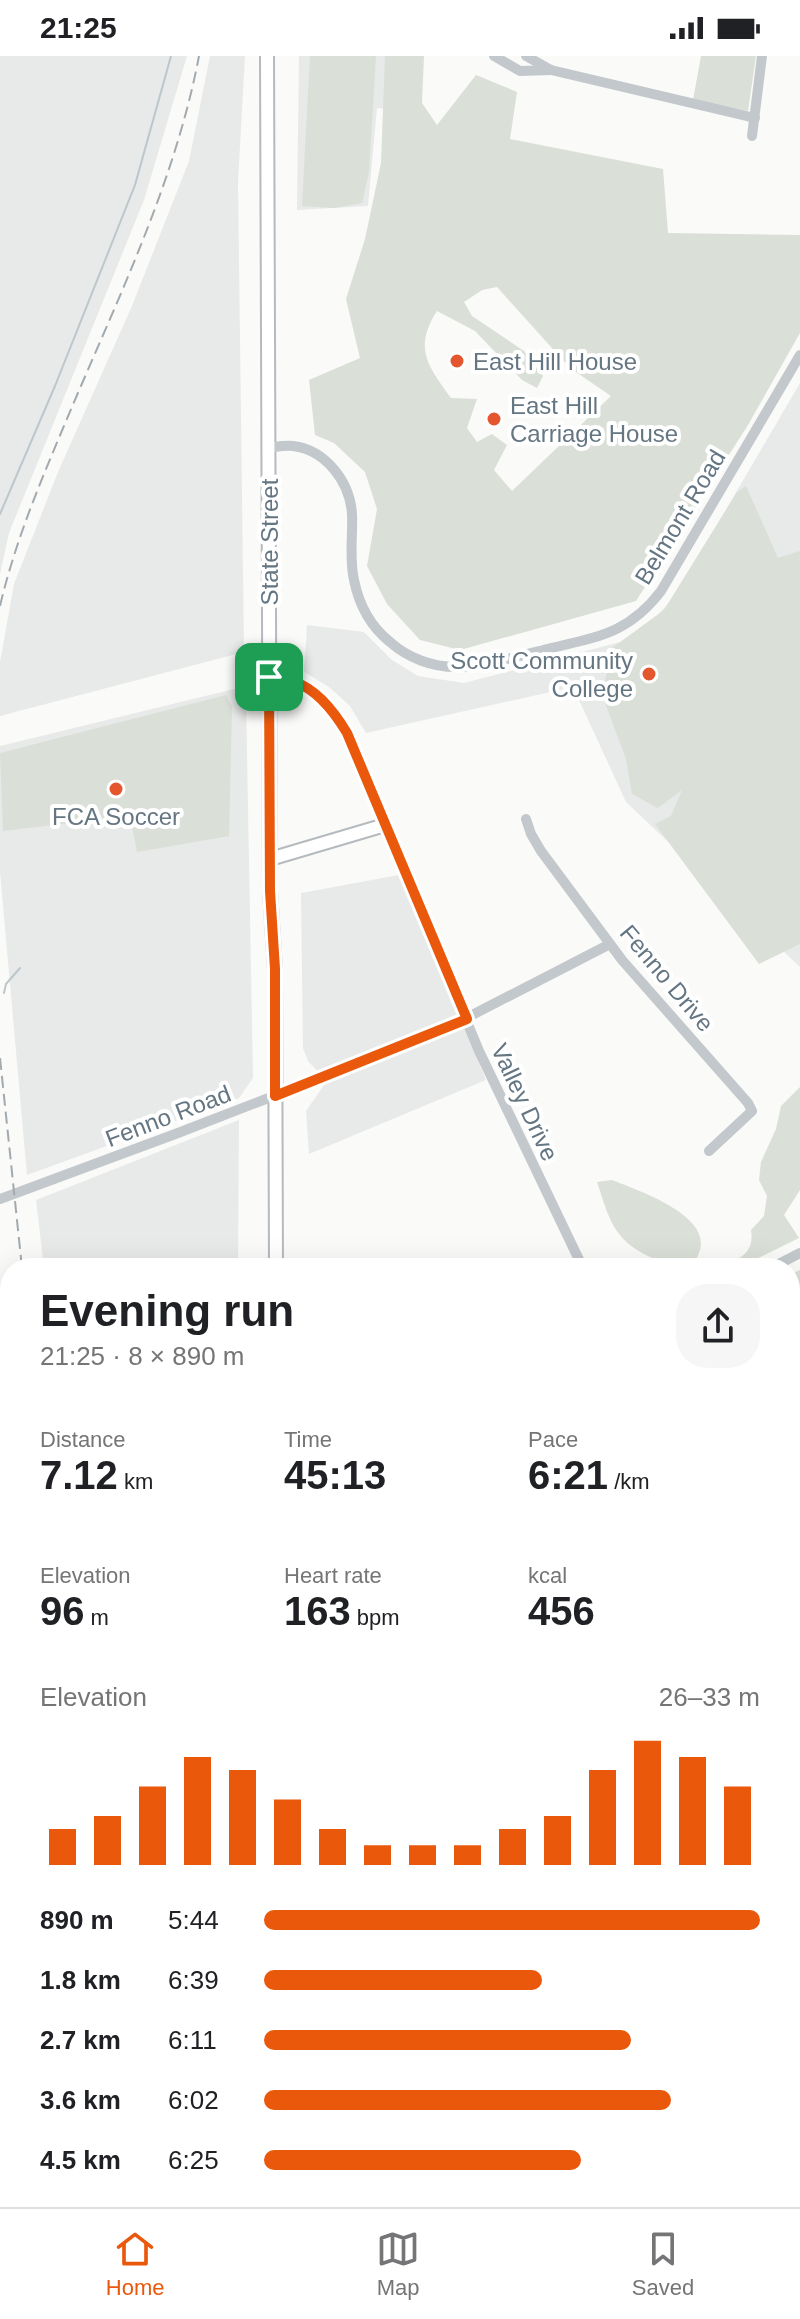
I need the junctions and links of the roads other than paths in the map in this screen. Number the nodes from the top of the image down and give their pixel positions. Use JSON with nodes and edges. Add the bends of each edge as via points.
{"nodes":[{"id":1,"x":267,"y":56,"type":"edge"},
{"id":2,"x":494,"y":56,"type":"edge"},
{"id":3,"x":526,"y":56,"type":"edge"},
{"id":4,"x":762,"y":56,"type":"edge"},
{"id":5,"x":551,"y":70,"type":"junction"},
{"id":6,"x":755,"y":118,"type":"junction"},
{"id":7,"x":752,"y":136,"type":"dead end"},
{"id":8,"x":800,"y":355,"type":"edge"},
{"id":9,"x":268,"y":448,"type":"junction"},
{"id":10,"x":269,"y":677,"type":"junction"},
{"id":11,"x":526,"y":819,"type":"dead end"},
{"id":12,"x":385,"y":825,"type":"junction"},
{"id":13,"x":270,"y":859,"type":"junction"},
{"id":14,"x":610,"y":944,"type":"junction"},
{"id":15,"x":467,"y":1019,"type":"junction"},
{"id":16,"x":275,"y":1096,"type":"junction"},
{"id":17,"x":709,"y":1151,"type":"dead end"},
{"id":18,"x":0,"y":1199,"type":"edge"},
{"id":19,"x":276,"y":1258,"type":"edge"},
{"id":20,"x":578,"y":1258,"type":"edge"}],
"edges":[{"from":1,"to":9,"type":"main road","name":"State Street"},
{"from":2,"to":5,"type":"street","via":[[520,71]]},
{"from":3,"to":5,"type":"street"},
{"from":4,"to":6,"type":"street"},
{"from":5,"to":6,"type":"street"},
{"from":6,"to":7,"type":"street"},
{"from":8,"to":9,"type":"street","name":"Belmont Road","via":[[661,591],[637,618],[603,635],[481,666],[426,663],[383,637],[367,616],[354,582],[352,514],[341,478],[312,452],[292,446]]},
{"from":9,"to":10,"type":"main road","name":"State Street"},
{"from":10,"to":12,"type":"street","name":"Valley Drive","via":[[296,682],[329,707],[347,733]]},
{"from":10,"to":13,"type":"main road","name":"State Street"},
{"from":11,"to":14,"type":"street","name":"Fenno Drive","via":[[541,851]]},
{"from":12,"to":13,"type":"main road"},
{"from":12,"to":15,"type":"street","name":"Valley Drive"},
{"from":13,"to":16,"type":"main road","name":"State Street"},
{"from":14,"to":15,"type":"street","name":"Fenno Road"},
{"from":14,"to":17,"type":"street","name":"Fenno Drive","via":[[752,1111]]},
{"from":15,"to":16,"type":"street","name":"Fenno Road"},
{"from":15,"to":20,"type":"street","name":"Valley Drive"},
{"from":16,"to":18,"type":"street","name":"Fenno Road"},
{"from":16,"to":19,"type":"main road","name":"State Street"}]}
